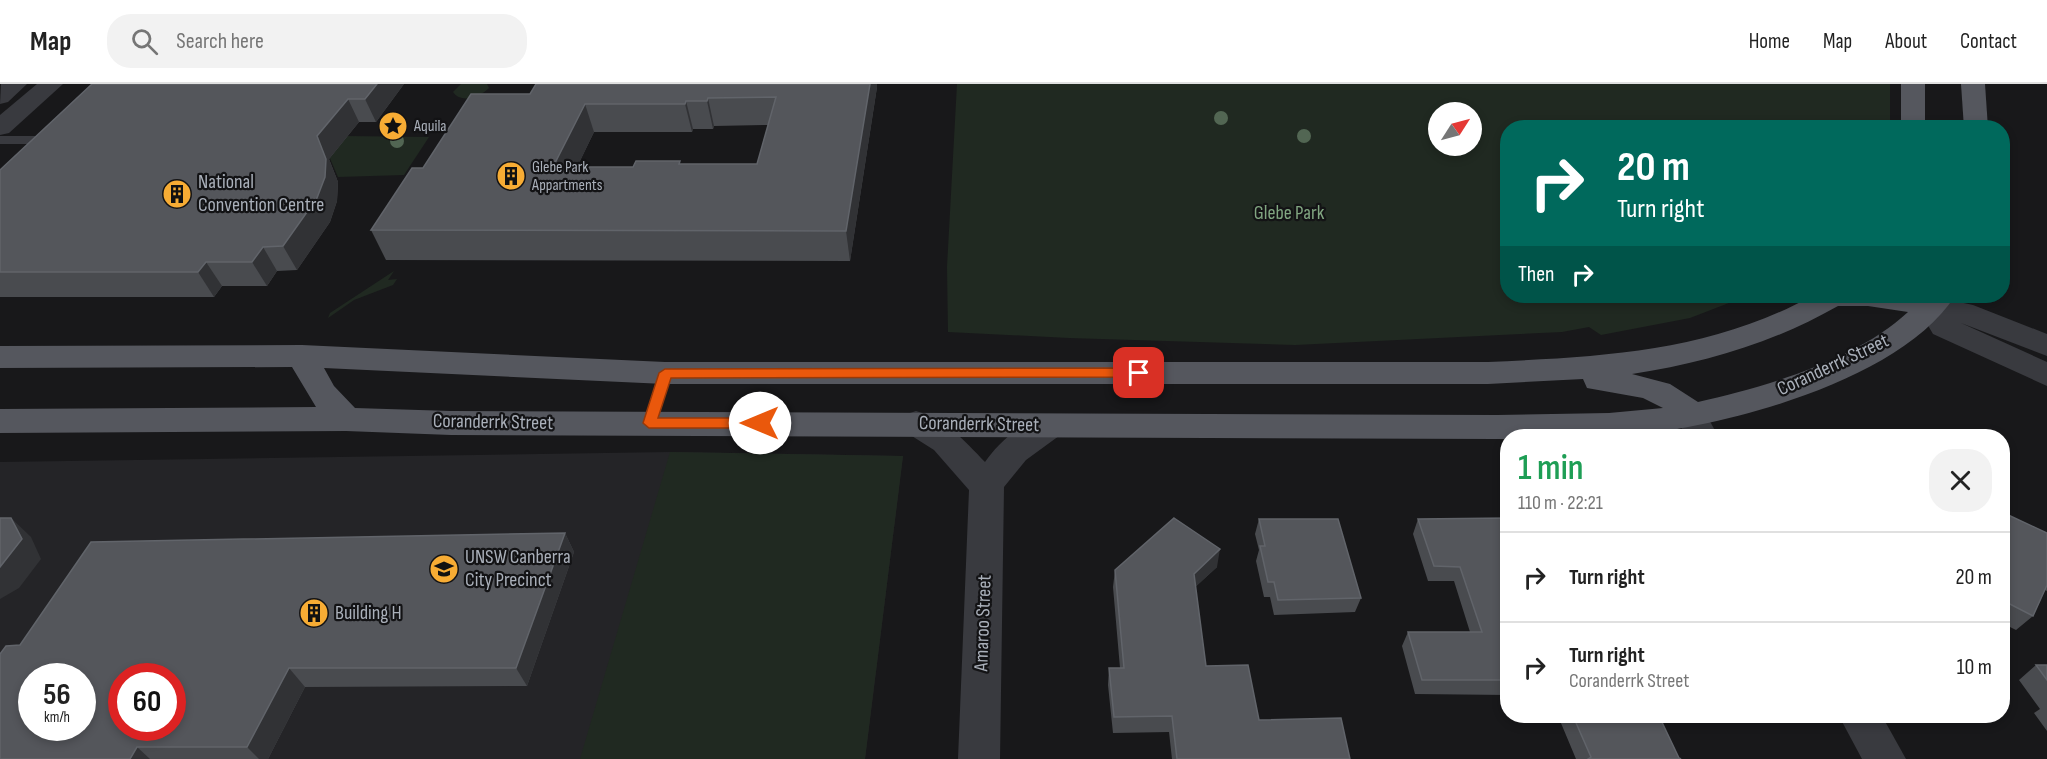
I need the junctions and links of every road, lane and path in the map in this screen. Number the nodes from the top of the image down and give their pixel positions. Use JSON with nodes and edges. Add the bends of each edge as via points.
{"nodes":[{"id":1,"x":15,"y":84,"type":"edge"},
{"id":2,"x":51,"y":84,"type":"edge"},
{"id":3,"x":1913,"y":84,"type":"edge"},
{"id":4,"x":1973,"y":84,"type":"edge"},
{"id":5,"x":0,"y":97,"type":"edge"},
{"id":6,"x":1913,"y":120,"type":"edge"},
{"id":7,"x":1975,"y":120,"type":"edge"},
{"id":8,"x":0,"y":128,"type":"edge"},
{"id":9,"x":69,"y":128,"type":"edge"},
{"id":10,"x":0,"y":140,"type":"edge"},
{"id":11,"x":1820,"y":303,"type":"edge"},
{"id":12,"x":1926,"y":303,"type":"edge"},
{"id":13,"x":1931,"y":303,"type":"edge"},
{"id":14,"x":1939,"y":303,"type":"edge"},
{"id":15,"x":2047,"y":346,"type":"edge"},
{"id":16,"x":1713,"y":348,"type":"junction"},
{"id":17,"x":302,"y":356,"type":"junction"},
{"id":18,"x":0,"y":357,"type":"edge"},
{"id":19,"x":1542,"y":371,"type":"junction"},
{"id":20,"x":665,"y":373,"type":"junction"},
{"id":21,"x":2047,"y":375,"type":"edge"},
{"id":22,"x":346,"y":419,"type":"junction"},
{"id":23,"x":0,"y":421,"type":"edge"},
{"id":24,"x":649,"y":423,"type":"junction"},
{"id":25,"x":916,"y":423,"type":"junction"},
{"id":26,"x":1051,"y":425,"type":"junction"},
{"id":27,"x":1695,"y":425,"type":"edge"},
{"id":28,"x":987,"y":487,"type":"junction"},
{"id":29,"x":1864,"y":723,"type":"edge"},
{"id":30,"x":979,"y":759,"type":"edge"},
{"id":31,"x":1885,"y":759,"type":"edge"}],
"edges":[{"from":1,"to":5,"type":"street"},
{"from":2,"to":8,"type":"street"},
{"from":3,"to":6,"type":"main road"},
{"from":4,"to":7,"type":"main road"},
{"from":9,"to":10,"type":"lane","via":[[41,140]]},
{"from":11,"to":16,"type":"main road","via":[[1769,330]]},
{"from":12,"to":27,"type":"main road","name":"Coranderrk Street","via":[[1910,327],[1876,348],[1792,389]]},
{"from":13,"to":21,"type":"street","via":[[1944,327]]},
{"from":14,"to":15,"type":"street"},
{"from":16,"to":19,"type":"main road","via":[[1642,364]]},
{"from":16,"to":27,"type":"main road","via":[[1692,383],[1687,401]]},
{"from":17,"to":18,"type":"main road"},
{"from":17,"to":20,"type":"main road"},
{"from":17,"to":22,"type":"main road","via":[[322,393]]},
{"from":19,"to":20,"type":"main road"},
{"from":19,"to":27,"type":"main road","via":[[1657,389],[1674,397]]},
{"from":20,"to":24,"type":"main road"},
{"from":22,"to":23,"type":"main road","name":"Coranderrk Street"},
{"from":22,"to":24,"type":"main road","name":"Coranderrk Street"},
{"from":24,"to":25,"type":"main road","name":"Coranderrk Street"},
{"from":25,"to":26,"type":"main road","name":"Coranderrk Street"},
{"from":25,"to":28,"type":"street","via":[[946,441]]},
{"from":26,"to":27,"type":"main road","name":"Coranderrk Street"},
{"from":26,"to":28,"type":"street","name":"Amaroo Street","via":[[1014,449],[996,469]]},
{"from":28,"to":30,"type":"street","name":"Amaroo Street"},
{"from":29,"to":31,"type":"street"}]}
